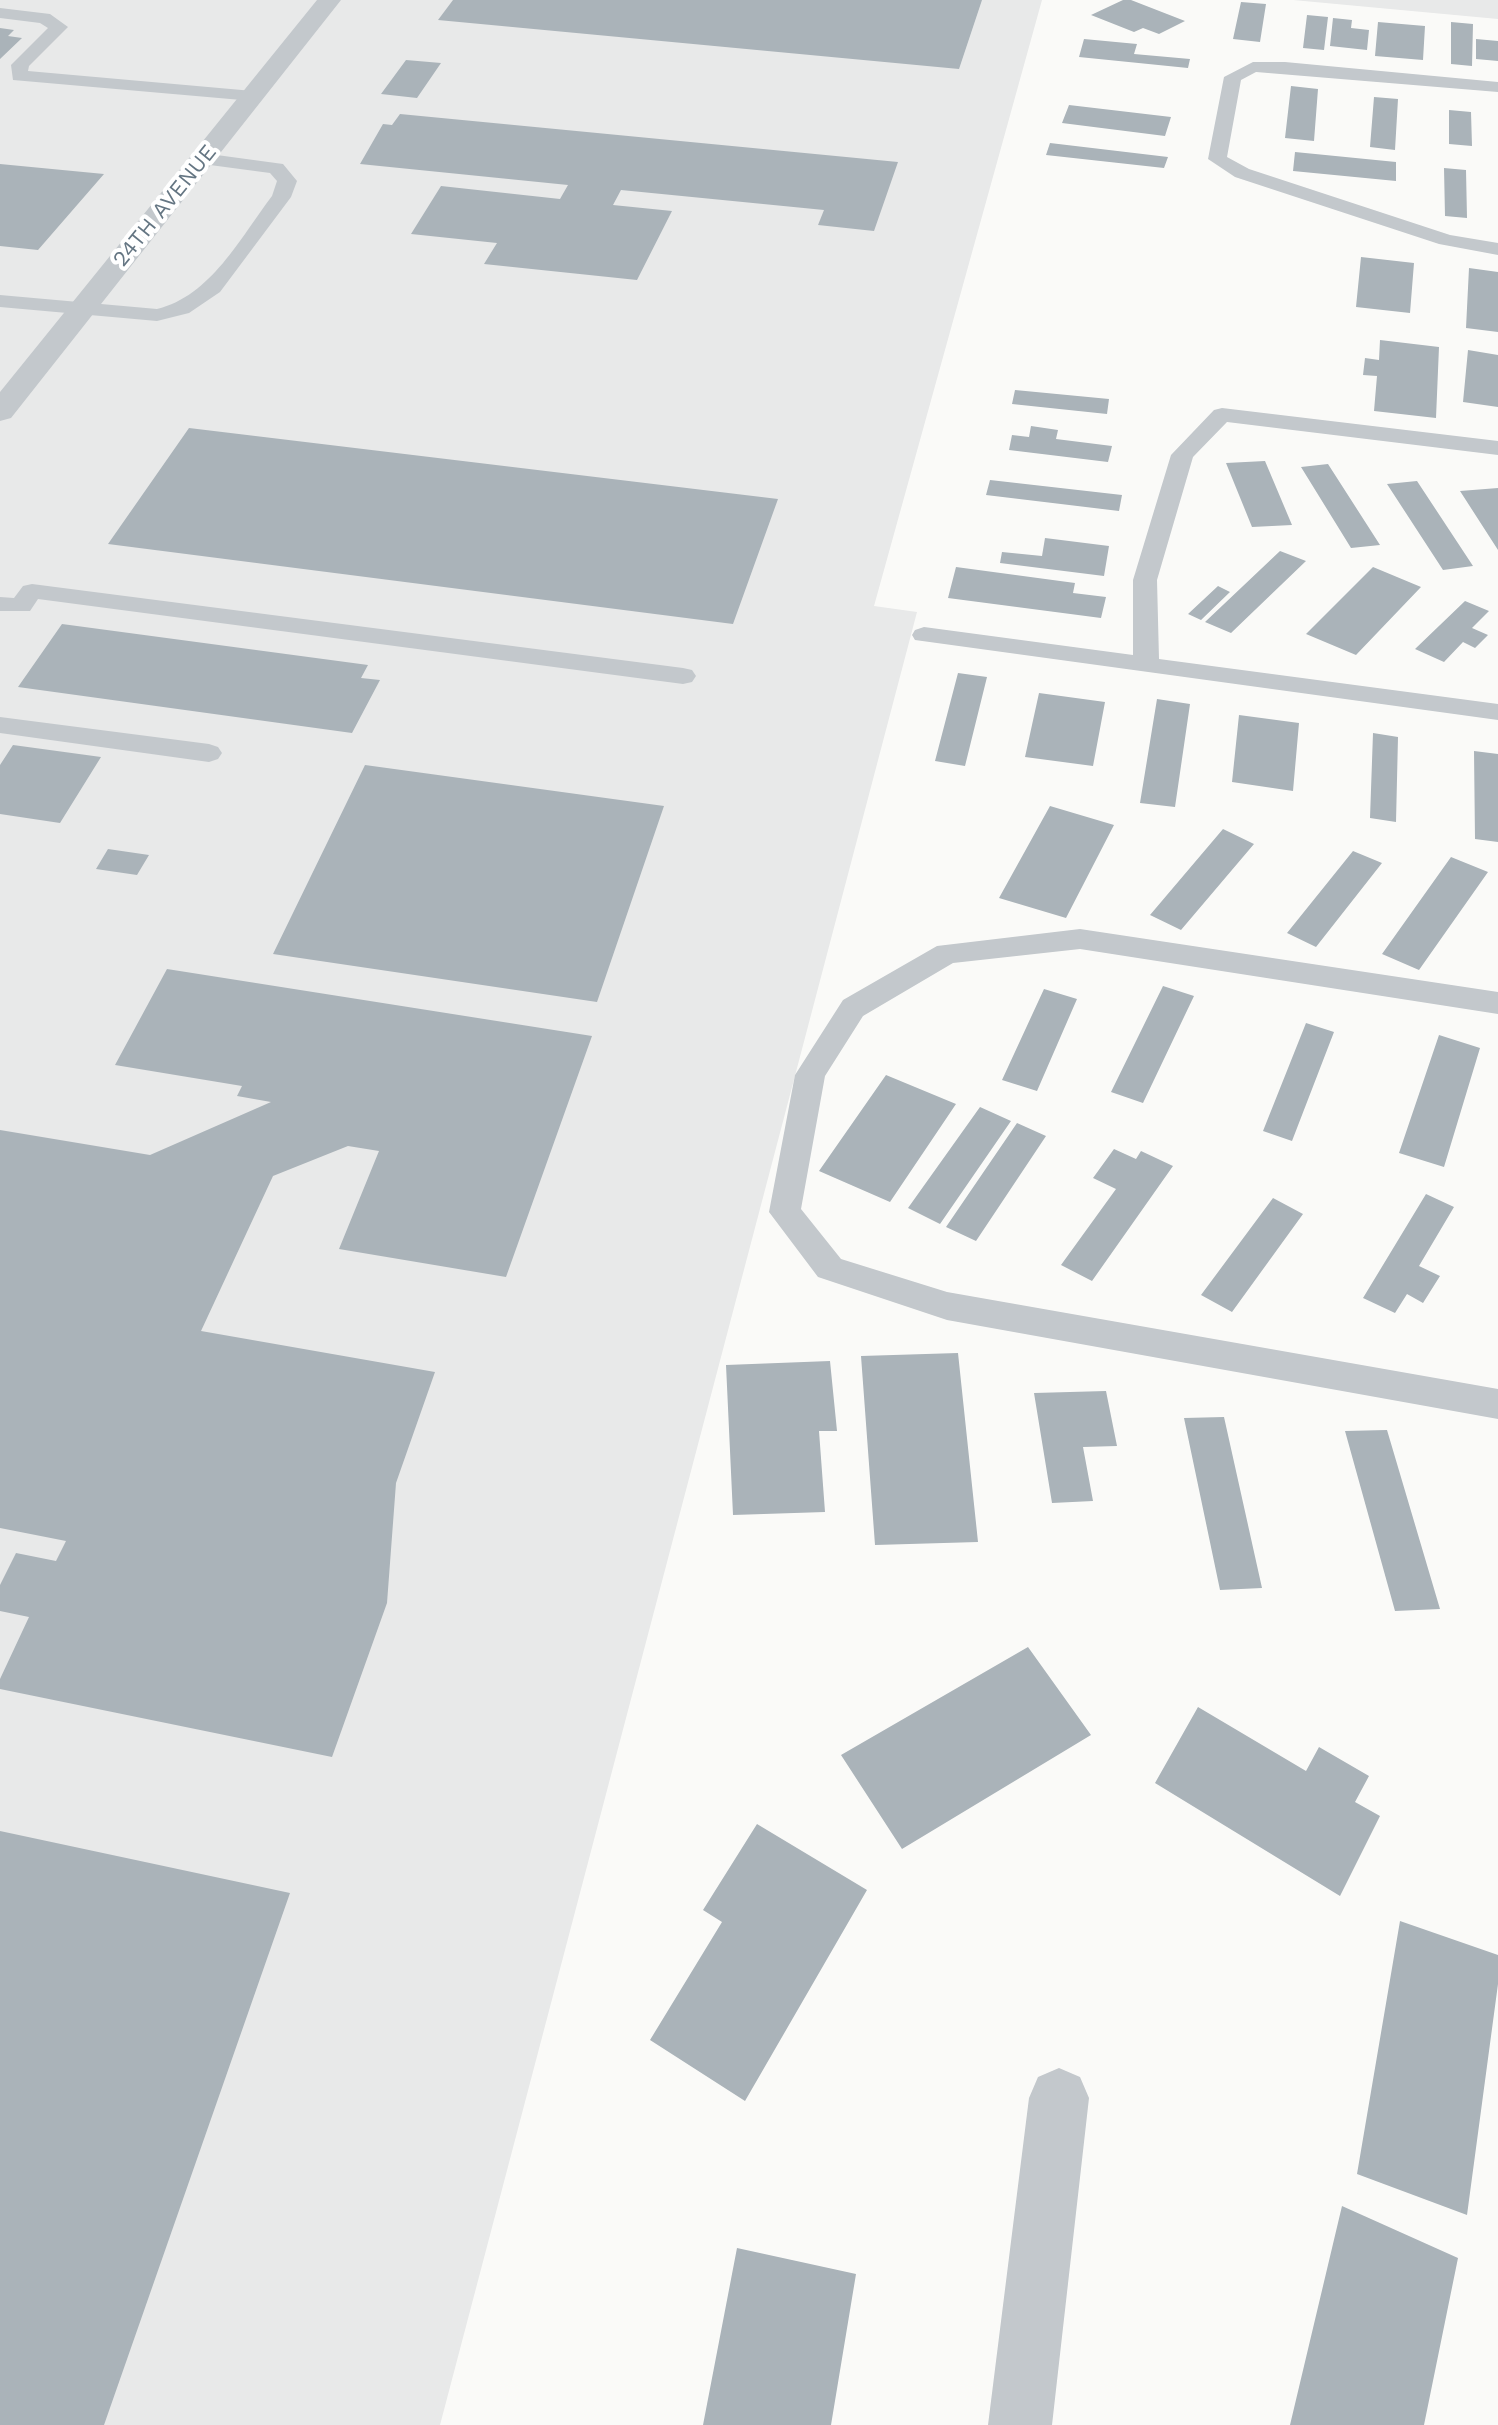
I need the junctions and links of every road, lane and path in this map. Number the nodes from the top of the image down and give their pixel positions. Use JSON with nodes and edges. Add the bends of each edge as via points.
{"nodes":[{"id":1,"x":329,"y":0,"type":"edge"},
{"id":2,"x":0,"y":13,"type":"edge"},
{"id":3,"x":1498,"y":87,"type":"edge"},
{"id":4,"x":253,"y":96,"type":"junction"},
{"id":5,"x":202,"y":159,"type":"junction"},
{"id":6,"x":1498,"y":249,"type":"edge"},
{"id":7,"x":0,"y":301,"type":"edge"},
{"id":8,"x":84,"y":307,"type":"junction"},
{"id":9,"x":0,"y":412,"type":"edge"},
{"id":10,"x":1498,"y":448,"type":"edge"},
{"id":11,"x":0,"y":604,"type":"edge"},
{"id":12,"x":924,"y":635,"type":"dead end"},
{"id":13,"x":1146,"y":664,"type":"junction"},
{"id":14,"x":683,"y":676,"type":"dead end"},
{"id":15,"x":1498,"y":712,"type":"edge"},
{"id":16,"x":0,"y":725,"type":"edge"},
{"id":17,"x":209,"y":753,"type":"dead end"},
{"id":18,"x":1498,"y":1003,"type":"edge"},
{"id":19,"x":1498,"y":1404,"type":"edge"},
{"id":20,"x":1059,"y":2098,"type":"dead end"},
{"id":21,"x":1020,"y":2425,"type":"edge"}],
"edges":[{"from":1,"to":4,"type":"street","name":"24TH AVENUE"},
{"from":2,"to":4,"type":"lane","via":[[44,18],[59,27],[20,65],[19,76]]},
{"from":3,"to":6,"type":"lane","via":[[1253,67],[1233,77],[1217,159],[1242,173],[1446,240]]},
{"from":4,"to":5,"type":"street","name":"24TH AVENUE"},
{"from":5,"to":8,"type":"street","name":"24TH AVENUE"},
{"from":5,"to":8,"type":"lane","via":[[276,168],[287,181],[281,197],[213,288],[182,309],[157,315]]},
{"from":7,"to":8,"type":"lane"},
{"from":8,"to":9,"type":"street","name":"24TH AVENUE"},
{"from":10,"to":13,"type":"lane","via":[[1222,415],[1182,455],[1177,469],[1145,580]]},
{"from":11,"to":14,"type":"lane","via":[[21,606],[32,591]]},
{"from":12,"to":13,"type":"lane"},
{"from":13,"to":15,"type":"lane"},
{"from":16,"to":17,"type":"lane"},
{"from":18,"to":19,"type":"lane","via":[[1080,939],[947,953],[853,1008],[810,1075],[785,1212],[830,1268],[947,1306]]},
{"from":20,"to":21,"type":"street"}]}
